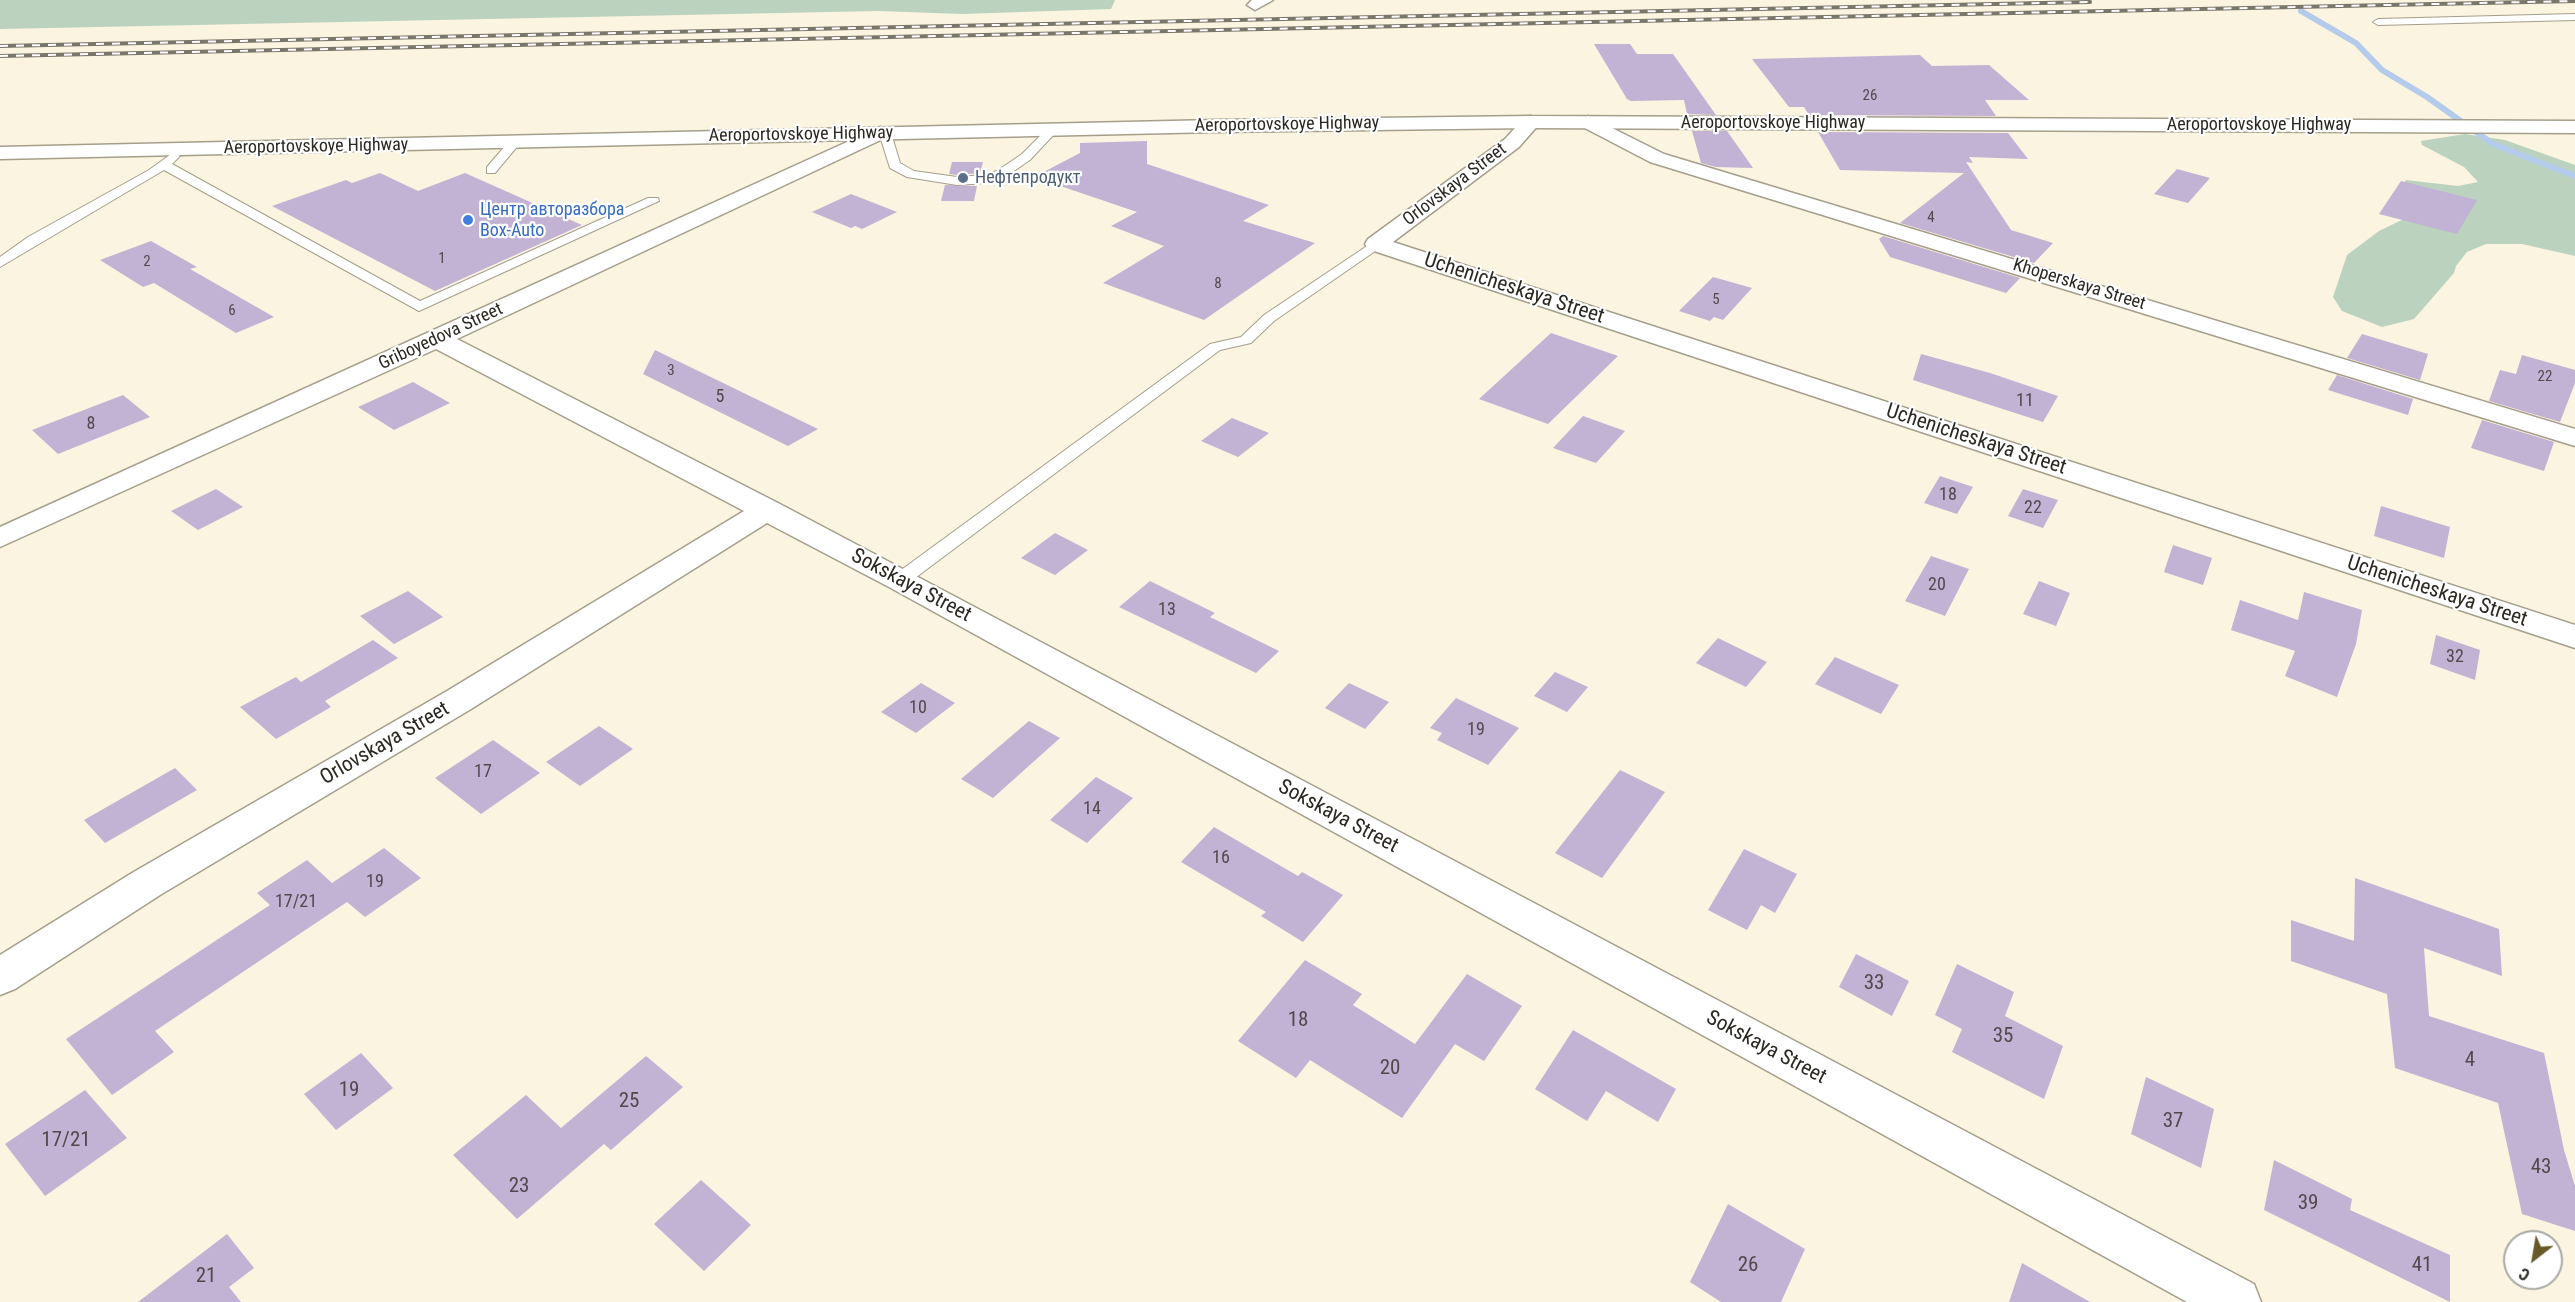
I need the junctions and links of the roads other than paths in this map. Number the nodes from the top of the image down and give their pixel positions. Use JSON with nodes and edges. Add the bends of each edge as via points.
{"nodes":[{"id":1,"x":2575,"y":17,"type":"edge"},
{"id":2,"x":2378,"y":22,"type":"dead end"},
{"id":3,"x":1531,"y":122,"type":"junction"},
{"id":4,"x":1588,"y":122,"type":"junction"},
{"id":5,"x":2575,"y":127,"type":"edge"},
{"id":6,"x":1052,"y":130,"type":"junction"},
{"id":7,"x":882,"y":133,"type":"junction"},
{"id":8,"x":515,"y":142,"type":"junction"},
{"id":9,"x":181,"y":150,"type":"junction"},
{"id":10,"x":0,"y":153,"type":"edge"},
{"id":11,"x":163,"y":164,"type":"junction"},
{"id":12,"x":491,"y":170,"type":"dead end"},
{"id":13,"x":653,"y":201,"type":"dead end"},
{"id":14,"x":1376,"y":244,"type":"junction"},
{"id":15,"x":0,"y":263,"type":"edge"},
{"id":16,"x":437,"y":339,"type":"junction"},
{"id":17,"x":2575,"y":438,"type":"edge"},
{"id":18,"x":768,"y":509,"type":"junction"},
{"id":19,"x":0,"y":538,"type":"edge"},
{"id":20,"x":900,"y":580,"type":"junction"},
{"id":21,"x":2575,"y":637,"type":"edge"},
{"id":22,"x":0,"y":976,"type":"edge"},
{"id":23,"x":2236,"y":1302,"type":"edge"}],
"edges":[{"from":1,"to":2,"type":"lane"},
{"from":3,"to":4,"type":"street","name":"Aeroportovskoye Highway"},
{"from":3,"to":6,"type":"street","name":"Aeroportovskoye Highway"},
{"from":3,"to":14,"type":"street","name":"Orlovskaya Street","via":[[1512,143]]},
{"from":4,"to":5,"type":"street","name":"Aeroportovskoye Highway"},
{"from":4,"to":17,"type":"street","name":"Khoperskaya Street","via":[[1657,158]]},
{"from":6,"to":7,"type":"street","name":"Aeroportovskoye Highway"},
{"from":6,"to":7,"type":"lane","via":[[1026,157],[1001,174],[957,181],[911,174],[894,165]]},
{"from":7,"to":8,"type":"street","name":"Aeroportovskoye Highway"},
{"from":7,"to":16,"type":"street","name":"Griboyedova Street"},
{"from":8,"to":9,"type":"street","name":"Aeroportovskoye Highway"},
{"from":8,"to":12,"type":"lane"},
{"from":9,"to":10,"type":"street","name":"Aeroportovskoye Highway"},
{"from":9,"to":11,"type":"lane"},
{"from":11,"to":13,"type":"lane","via":[[419,307]]},
{"from":11,"to":15,"type":"lane"},
{"from":14,"to":20,"type":"lane","via":[[1269,318],[1246,340],[1215,347]]},
{"from":14,"to":21,"type":"street","name":"Uchenicheskaya Street"},
{"from":16,"to":18,"type":"street","name":"Sokskaya Street"},
{"from":16,"to":19,"type":"street","name":"Griboyedova Street"},
{"from":18,"to":20,"type":"street","name":"Sokskaya Street"},
{"from":18,"to":22,"type":"street","name":"Orlovskaya Street"},
{"from":20,"to":23,"type":"street","name":"Sokskaya Street"}]}
